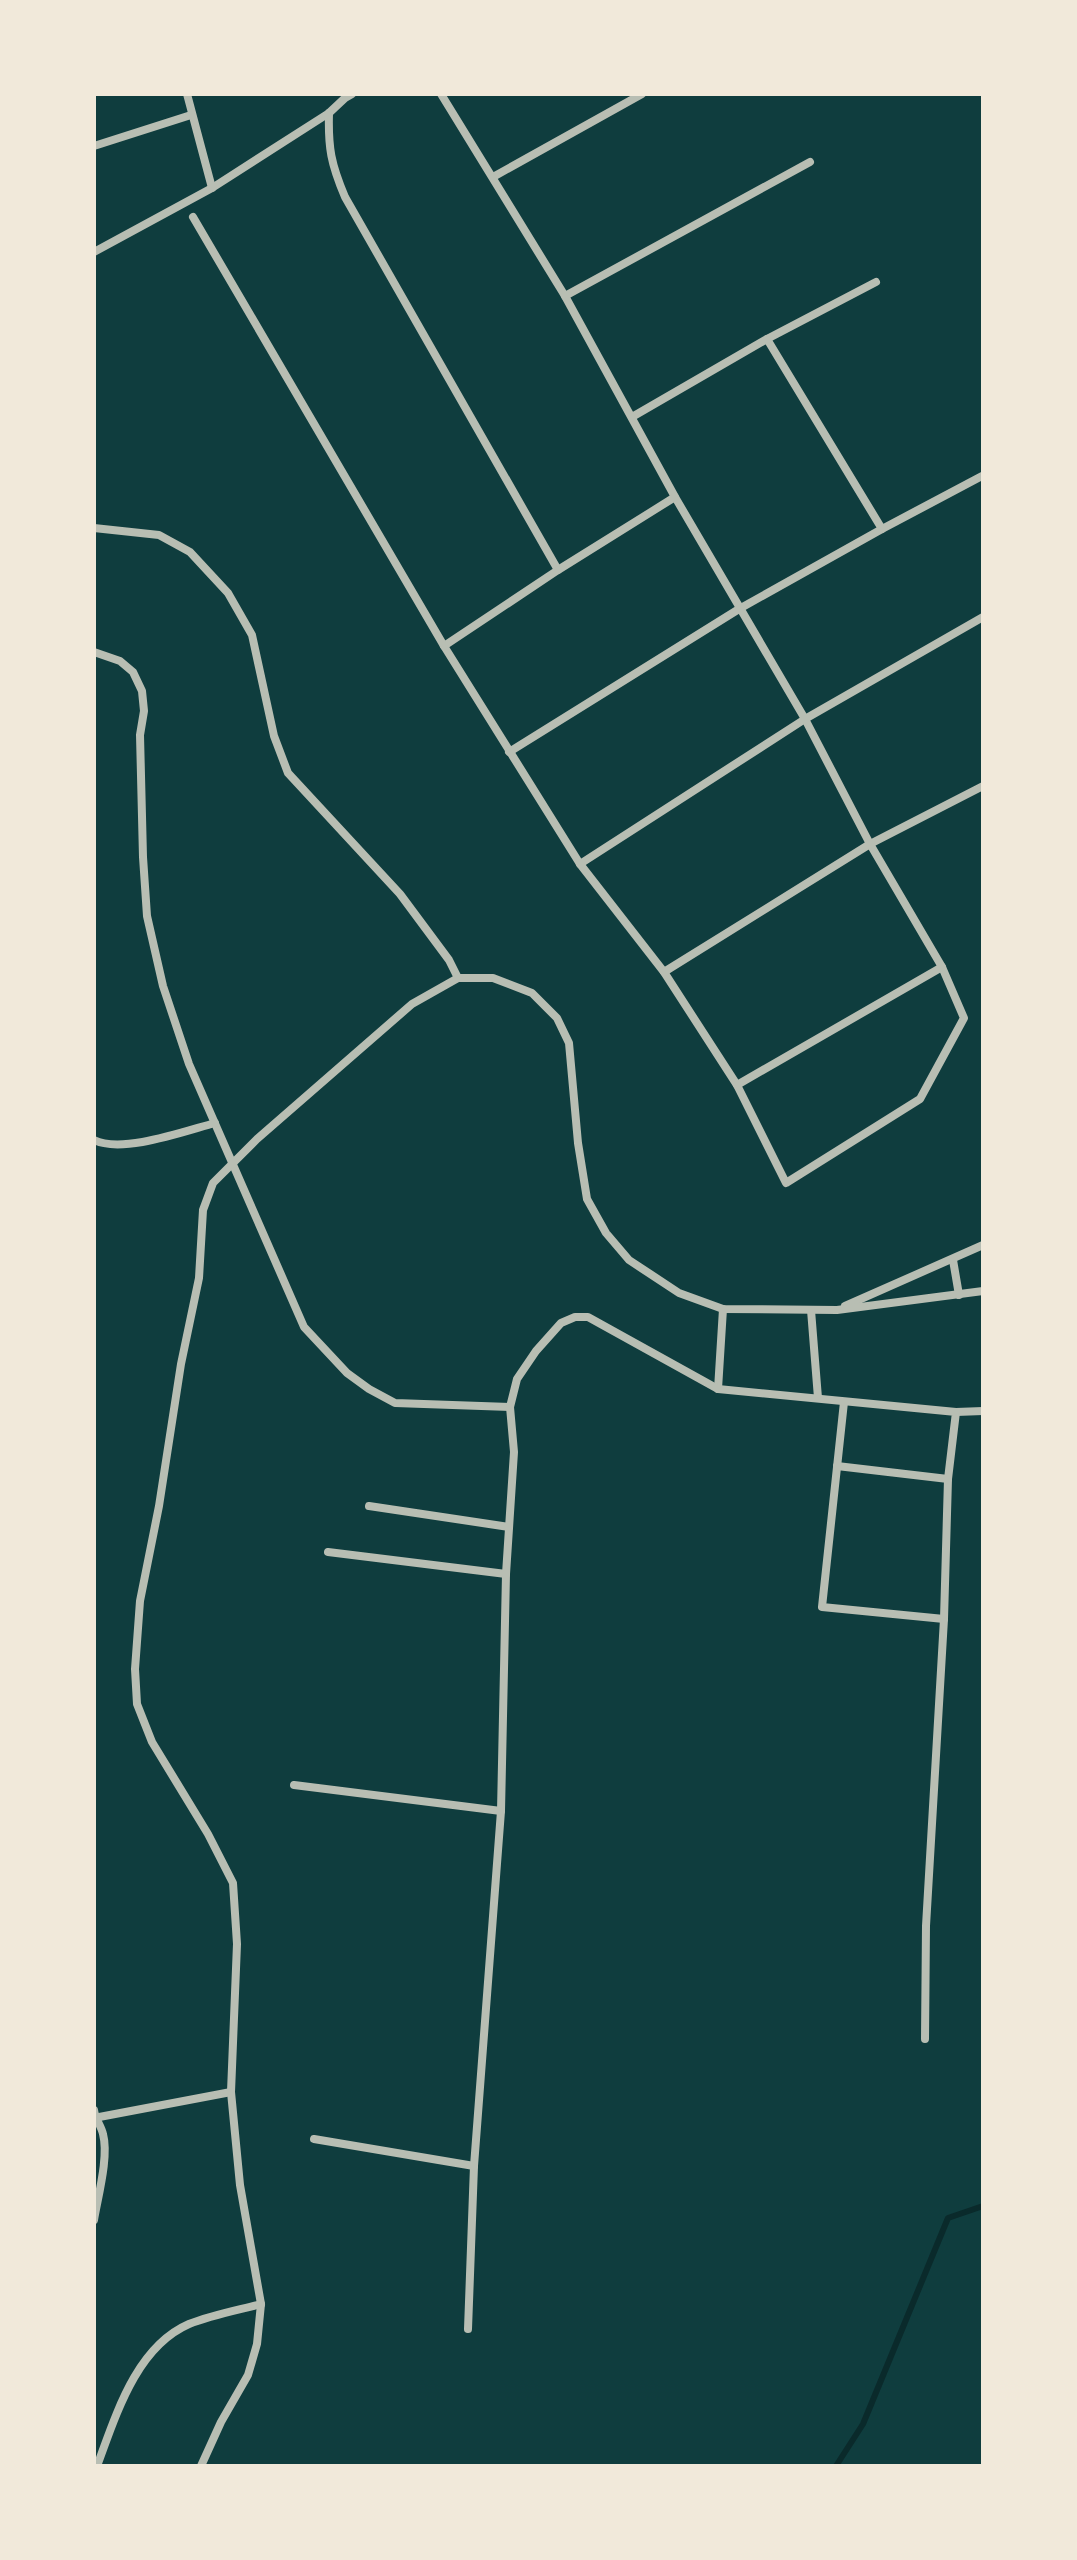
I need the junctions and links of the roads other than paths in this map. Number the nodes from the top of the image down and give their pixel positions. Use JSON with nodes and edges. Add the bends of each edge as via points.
{"nodes":[{"id":1,"x":187,"y":94,"type":"edge"},
{"id":2,"x":441,"y":94,"type":"edge"},
{"id":3,"x":642,"y":94,"type":"edge"},
{"id":4,"x":347,"y":95,"type":"edge"},
{"id":5,"x":329,"y":113,"type":"junction"},
{"id":6,"x":191,"y":115,"type":"junction"},
{"id":7,"x":94,"y":146,"type":"edge"},
{"id":8,"x":810,"y":162,"type":"dead end"},
{"id":9,"x":493,"y":177,"type":"junction"},
{"id":10,"x":212,"y":188,"type":"junction"},
{"id":11,"x":193,"y":217,"type":"dead end"},
{"id":12,"x":94,"y":252,"type":"edge"},
{"id":13,"x":876,"y":282,"type":"dead end"},
{"id":14,"x":565,"y":296,"type":"junction"},
{"id":15,"x":767,"y":339,"type":"junction"},
{"id":16,"x":632,"y":417,"type":"junction"},
{"id":17,"x":982,"y":476,"type":"edge"},
{"id":18,"x":675,"y":497,"type":"junction"},
{"id":19,"x":94,"y":528,"type":"edge"},
{"id":20,"x":882,"y":529,"type":"junction"},
{"id":21,"x":558,"y":570,"type":"junction"},
{"id":22,"x":739,"y":609,"type":"junction"},
{"id":23,"x":983,"y":617,"type":"edge"},
{"id":24,"x":444,"y":646,"type":"junction"},
{"id":25,"x":94,"y":652,"type":"edge"},
{"id":26,"x":805,"y":719,"type":"junction"},
{"id":27,"x":509,"y":752,"type":"junction"},
{"id":28,"x":983,"y":786,"type":"edge"},
{"id":29,"x":870,"y":844,"type":"junction"},
{"id":30,"x":580,"y":864,"type":"junction"},
{"id":31,"x":942,"y":967,"type":"junction"},
{"id":32,"x":664,"y":972,"type":"junction"},
{"id":33,"x":458,"y":978,"type":"junction"},
{"id":34,"x":737,"y":1085,"type":"junction"},
{"id":35,"x":215,"y":1123,"type":"junction"},
{"id":36,"x":94,"y":1140,"type":"edge"},
{"id":37,"x":231,"y":1163,"type":"junction"},
{"id":38,"x":983,"y":1245,"type":"edge"},
{"id":39,"x":953,"y":1260,"type":"junction"},
{"id":40,"x":983,"y":1291,"type":"edge"},
{"id":41,"x":959,"y":1295,"type":"junction"},
{"id":42,"x":723,"y":1309,"type":"junction"},
{"id":43,"x":811,"y":1310,"type":"junction"},
{"id":44,"x":837,"y":1310,"type":"junction"},
{"id":45,"x":718,"y":1389,"type":"junction"},
{"id":46,"x":818,"y":1398,"type":"junction"},
{"id":47,"x":844,"y":1402,"type":"junction"},
{"id":48,"x":510,"y":1407,"type":"junction"},
{"id":49,"x":983,"y":1411,"type":"edge"},
{"id":50,"x":956,"y":1412,"type":"junction"},
{"id":51,"x":837,"y":1466,"type":"junction"},
{"id":52,"x":948,"y":1479,"type":"junction"},
{"id":53,"x":369,"y":1506,"type":"dead end"},
{"id":54,"x":509,"y":1527,"type":"junction"},
{"id":55,"x":328,"y":1552,"type":"dead end"},
{"id":56,"x":506,"y":1574,"type":"junction"},
{"id":57,"x":944,"y":1619,"type":"junction"},
{"id":58,"x":294,"y":1785,"type":"dead end"},
{"id":59,"x":501,"y":1811,"type":"junction"},
{"id":60,"x":925,"y":2039,"type":"dead end"},
{"id":61,"x":231,"y":2092,"type":"junction"},
{"id":62,"x":94,"y":2110,"type":"edge"},
{"id":63,"x":94,"y":2118,"type":"edge"},
{"id":64,"x":314,"y":2139,"type":"dead end"},
{"id":65,"x":474,"y":2166,"type":"junction"},
{"id":66,"x":97,"y":2181,"type":"edge"},
{"id":67,"x":94,"y":2220,"type":"edge"},
{"id":68,"x":261,"y":2304,"type":"junction"},
{"id":69,"x":468,"y":2329,"type":"dead end"},
{"id":70,"x":97,"y":2466,"type":"edge"},
{"id":71,"x":201,"y":2466,"type":"edge"}],
"edges":[{"from":1,"to":6,"type":"street"},
{"from":2,"to":9,"type":"street"},
{"from":3,"to":9,"type":"street"},
{"from":4,"to":5,"type":"street"},
{"from":5,"to":10,"type":"street"},
{"from":5,"to":21,"type":"street","via":[[328,144],[345,197]]},
{"from":6,"to":7,"type":"street"},
{"from":6,"to":10,"type":"street"},
{"from":8,"to":14,"type":"street"},
{"from":9,"to":14,"type":"street"},
{"from":10,"to":12,"type":"street"},
{"from":11,"to":24,"type":"street"},
{"from":13,"to":15,"type":"street"},
{"from":14,"to":16,"type":"street"},
{"from":15,"to":16,"type":"street"},
{"from":15,"to":20,"type":"street"},
{"from":16,"to":18,"type":"street"},
{"from":17,"to":20,"type":"street"},
{"from":18,"to":21,"type":"street"},
{"from":18,"to":22,"type":"street"},
{"from":19,"to":33,"type":"street","via":[[159,535],[190,552],[228,593],[252,635],[274,736],[288,773],[400,894]]},
{"from":20,"to":22,"type":"street"},
{"from":21,"to":24,"type":"street"},
{"from":22,"to":26,"type":"street"},
{"from":22,"to":27,"type":"street"},
{"from":23,"to":26,"type":"street"},
{"from":24,"to":27,"type":"street"},
{"from":25,"to":35,"type":"street","via":[[120,661],[142,691],[147,916],[163,986]]},
{"from":26,"to":29,"type":"street"},
{"from":26,"to":30,"type":"street"},
{"from":27,"to":30,"type":"street"},
{"from":28,"to":29,"type":"street"},
{"from":29,"to":31,"type":"street"},
{"from":29,"to":32,"type":"street"},
{"from":30,"to":32,"type":"street"},
{"from":31,"to":34,"type":"street"},
{"from":31,"to":34,"type":"street","via":[[964,1018],[920,1099],[786,1183]]},
{"from":32,"to":34,"type":"street"},
{"from":33,"to":37,"type":"street","via":[[412,1004]]},
{"from":33,"to":42,"type":"street","via":[[493,978],[532,993],[557,1018],[569,1043],[587,1199],[606,1233],[629,1260],[679,1293]]},
{"from":35,"to":36,"type":"street","via":[[114,1145]]},
{"from":35,"to":37,"type":"street"},
{"from":37,"to":48,"type":"street","via":[[304,1327],[347,1373],[395,1403]]},
{"from":37,"to":61,"type":"street","via":[[213,1183],[203,1210],[199,1278],[140,1601],[135,1669],[137,1704],[152,1742],[233,1883],[237,1944]]},
{"from":38,"to":39,"type":"street"},
{"from":39,"to":41,"type":"street"},
{"from":39,"to":44,"type":"street"},
{"from":40,"to":41,"type":"street"},
{"from":41,"to":44,"type":"street"},
{"from":42,"to":43,"type":"street"},
{"from":42,"to":45,"type":"street"},
{"from":43,"to":44,"type":"street"},
{"from":43,"to":46,"type":"street"},
{"from":45,"to":46,"type":"street"},
{"from":45,"to":48,"type":"street","via":[[588,1317],[575,1317],[561,1323],[536,1351],[517,1379]]},
{"from":46,"to":47,"type":"street"},
{"from":47,"to":50,"type":"street"},
{"from":47,"to":51,"type":"street"},
{"from":48,"to":54,"type":"street","via":[[514,1452]]},
{"from":49,"to":50,"type":"street"},
{"from":50,"to":52,"type":"street"},
{"from":51,"to":52,"type":"street"},
{"from":51,"to":57,"type":"street","via":[[822,1607]]},
{"from":52,"to":57,"type":"street"},
{"from":53,"to":54,"type":"street"},
{"from":54,"to":56,"type":"street"},
{"from":55,"to":56,"type":"street"},
{"from":56,"to":59,"type":"street"},
{"from":57,"to":60,"type":"street","via":[[926,1926]]},
{"from":58,"to":59,"type":"street"},
{"from":59,"to":65,"type":"street"},
{"from":61,"to":63,"type":"street"},
{"from":61,"to":68,"type":"street","via":[[240,2185]]},
{"from":62,"to":63,"type":"street"},
{"from":63,"to":66,"type":"street","via":[[104,2150]]},
{"from":64,"to":65,"type":"street"},
{"from":65,"to":69,"type":"street"},
{"from":66,"to":67,"type":"street"},
{"from":68,"to":70,"type":"street","via":[[189,2324],[155,2346],[127,2392]]},
{"from":68,"to":71,"type":"street","via":[[248,2375]]}]}
